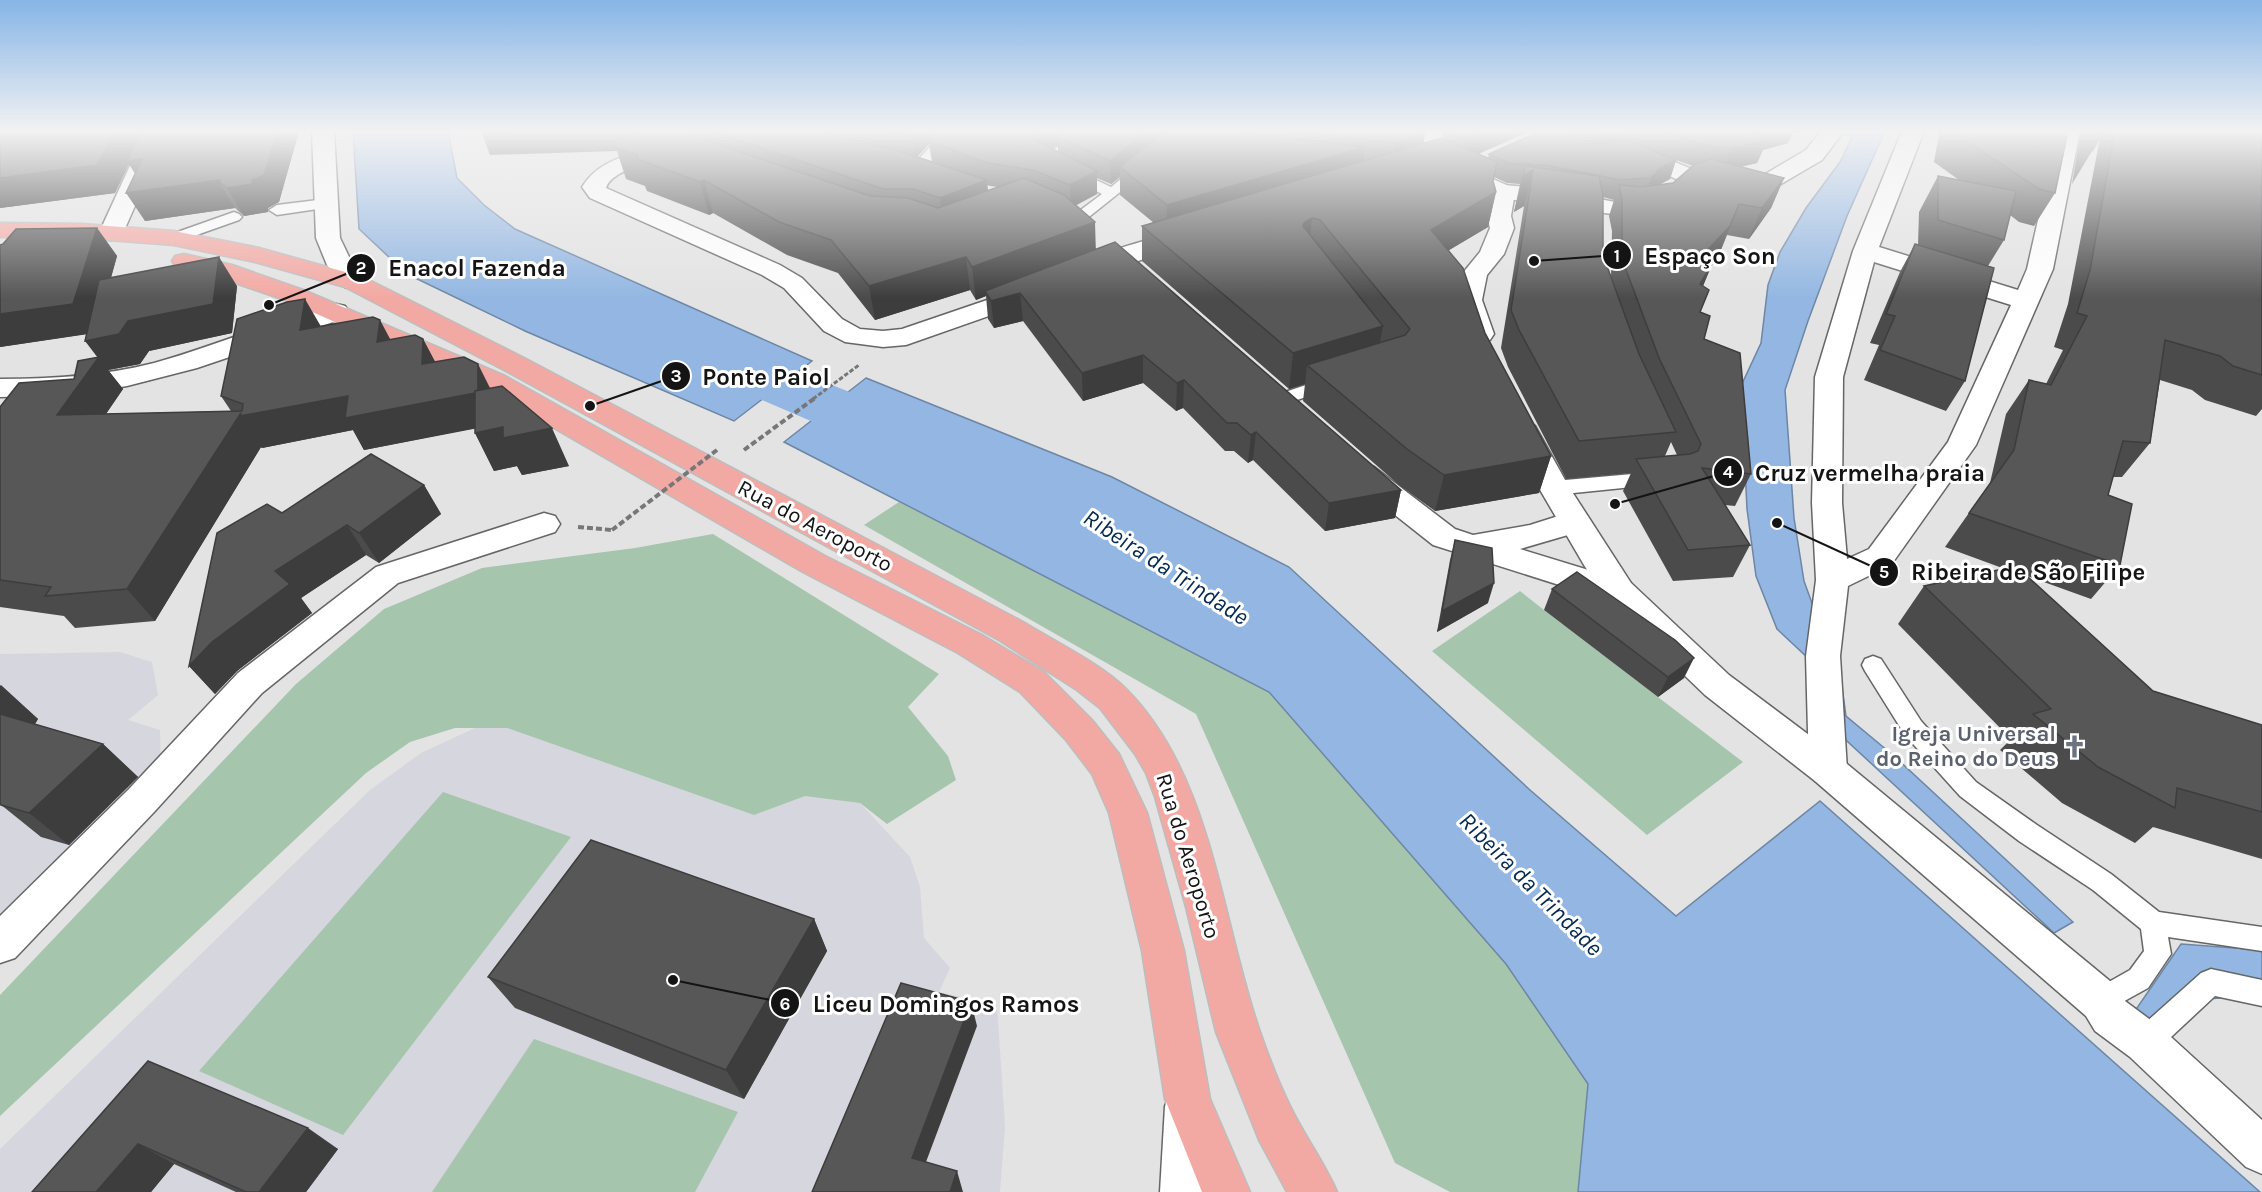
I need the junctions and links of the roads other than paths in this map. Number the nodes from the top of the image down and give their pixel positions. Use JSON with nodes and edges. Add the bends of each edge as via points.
{"nodes":[{"id":1,"x":132,"y":187,"type":"edge"},
{"id":2,"x":325,"y":187,"type":"edge"},
{"id":3,"x":594,"y":187,"type":"edge"},
{"id":4,"x":1098,"y":187,"type":"edge"},
{"id":5,"x":1120,"y":187,"type":"edge"},
{"id":6,"x":1494,"y":187,"type":"edge"},
{"id":7,"x":1677,"y":187,"type":"edge"},
{"id":8,"x":1891,"y":187,"type":"edge"},
{"id":9,"x":2057,"y":187,"type":"edge"},
{"id":10,"x":1503,"y":192,"type":"junction"},
{"id":11,"x":1112,"y":193,"type":"junction"},
{"id":12,"x":326,"y":204,"type":"junction"},
{"id":13,"x":277,"y":210,"type":"dead end"},
{"id":14,"x":1052,"y":210,"type":"edge"},
{"id":15,"x":234,"y":217,"type":"dead end"},
{"id":16,"x":1075,"y":221,"type":"junction"},
{"id":17,"x":0,"y":230,"type":"edge"},
{"id":18,"x":1209,"y":230,"type":"edge"},
{"id":19,"x":111,"y":233,"type":"junction"},
{"id":20,"x":174,"y":238,"type":"junction"},
{"id":21,"x":0,"y":248,"type":"edge"},
{"id":22,"x":1865,"y":251,"type":"junction"},
{"id":23,"x":1114,"y":253,"type":"junction"},
{"id":24,"x":354,"y":282,"type":"junction"},
{"id":25,"x":2026,"y":301,"type":"junction"},
{"id":26,"x":336,"y":312,"type":"junction"},
{"id":27,"x":1489,"y":358,"type":"edge"},
{"id":28,"x":1350,"y":377,"type":"edge"},
{"id":29,"x":0,"y":388,"type":"edge"},
{"id":30,"x":1270,"y":392,"type":"joint"},
{"id":31,"x":1513,"y":408,"type":"edge"},
{"id":32,"x":1306,"y":423,"type":"edge"},
{"id":33,"x":1342,"y":455,"type":"edge"},
{"id":34,"x":1675,"y":477,"type":"edge"},
{"id":35,"x":1554,"y":488,"type":"junction"},
{"id":36,"x":1574,"y":522,"type":"junction"},
{"id":37,"x":544,"y":524,"type":"dead end"},
{"id":38,"x":1471,"y":546,"type":"junction"},
{"id":39,"x":1832,"y":580,"type":"junction"},
{"id":40,"x":1619,"y":592,"type":"junction"},
{"id":41,"x":1873,"y":665,"type":"dead end"},
{"id":42,"x":1828,"y":770,"type":"junction"},
{"id":43,"x":2153,"y":922,"type":"junction"},
{"id":44,"x":2262,"y":939,"type":"edge"},
{"id":45,"x":0,"y":944,"type":"edge"},
{"id":46,"x":2262,"y":993,"type":"edge"},
{"id":47,"x":2119,"y":1020,"type":"junction"},
{"id":48,"x":1188,"y":1099,"type":"junction"},
{"id":49,"x":2262,"y":1151,"type":"edge"},
{"id":50,"x":1184,"y":1192,"type":"edge"},
{"id":51,"x":1226,"y":1192,"type":"edge"},
{"id":52,"x":1313,"y":1192,"type":"edge"}],
"edges":[{"from":1,"to":19,"type":"street"},
{"from":2,"to":12,"type":"street"},
{"from":3,"to":23,"type":"street","via":[[598,193],[793,282],[833,325],[854,336],[906,337],[1059,281]]},
{"from":4,"to":11,"type":"lane"},
{"from":5,"to":11,"type":"lane"},
{"from":6,"to":10,"type":"street"},
{"from":7,"to":10,"type":"street","via":[[1661,195],[1654,206],[1599,214],[1542,195]]},
{"from":8,"to":22,"type":"street"},
{"from":9,"to":25,"type":"street","via":[[2040,269]]},
{"from":10,"to":27,"type":"street","via":[[1499,216],[1502,228],[1492,254],[1475,274],[1469,300]]},
{"from":11,"to":16,"type":"lane"},
{"from":12,"to":13,"type":"lane"},
{"from":12,"to":24,"type":"street","via":[[328,238]]},
{"from":14,"to":16,"type":"street"},
{"from":15,"to":20,"type":"lane"},
{"from":16,"to":23,"type":"street"},
{"from":17,"to":19,"type":"main road","name":"Rua do Aeroporto"},
{"from":18,"to":23,"type":"street"},
{"from":19,"to":20,"type":"main road","name":"Rua do Aeroporto"},
{"from":20,"to":24,"type":"main road","name":"Rua do Aeroporto","via":[[235,249]]},
{"from":21,"to":26,"type":"main road","name":"Rua do Aeroporto","via":[[131,253],[188,262],[223,270]]},
{"from":22,"to":25,"type":"street"},
{"from":22,"to":39,"type":"street","via":[[1829,377],[1827,503]]},
{"from":24,"to":52,"type":"main road","name":"Rua do Aeroporto","via":[[1011,631],[1113,698],[1163,769],[1206,907],[1238,1032],[1275,1124]]},
{"from":25,"to":39,"type":"street","via":[[1961,445],[1880,557]]},
{"from":26,"to":29,"type":"street","via":[[186,362],[130,376],[68,386]]},
{"from":26,"to":48,"type":"main road","name":"Rua do Aeroporto","via":[[495,382],[814,564],[970,644],[1032,682],[1079,730],[1106,765],[1128,813],[1163,951]]},
{"from":28,"to":30,"type":"lane"},
{"from":30,"to":32,"type":"street"},
{"from":31,"to":35,"type":"street"},
{"from":33,"to":38,"type":"street","via":[[1444,537]]},
{"from":34,"to":35,"type":"lane"},
{"from":35,"to":36,"type":"street"},
{"from":36,"to":38,"type":"street","via":[[1533,536]]},
{"from":36,"to":40,"type":"street"},
{"from":37,"to":45,"type":"street","via":[[387,575],[250,683]]},
{"from":38,"to":40,"type":"street"},
{"from":39,"to":42,"type":"street","via":[[1823,656]]},
{"from":40,"to":42,"type":"street","via":[[1717,685]]},
{"from":41,"to":43,"type":"lane","via":[[1913,728],[1968,789]]},
{"from":42,"to":47,"type":"street"},
{"from":43,"to":44,"type":"lane"},
{"from":43,"to":47,"type":"lane","via":[[2157,954],[2139,979]]},
{"from":46,"to":47,"type":"lane","via":[[2211,982]]},
{"from":47,"to":49,"type":"street"},
{"from":48,"to":50,"type":"street"},
{"from":48,"to":51,"type":"main road","name":"Rua do Aeroporto"}]}
